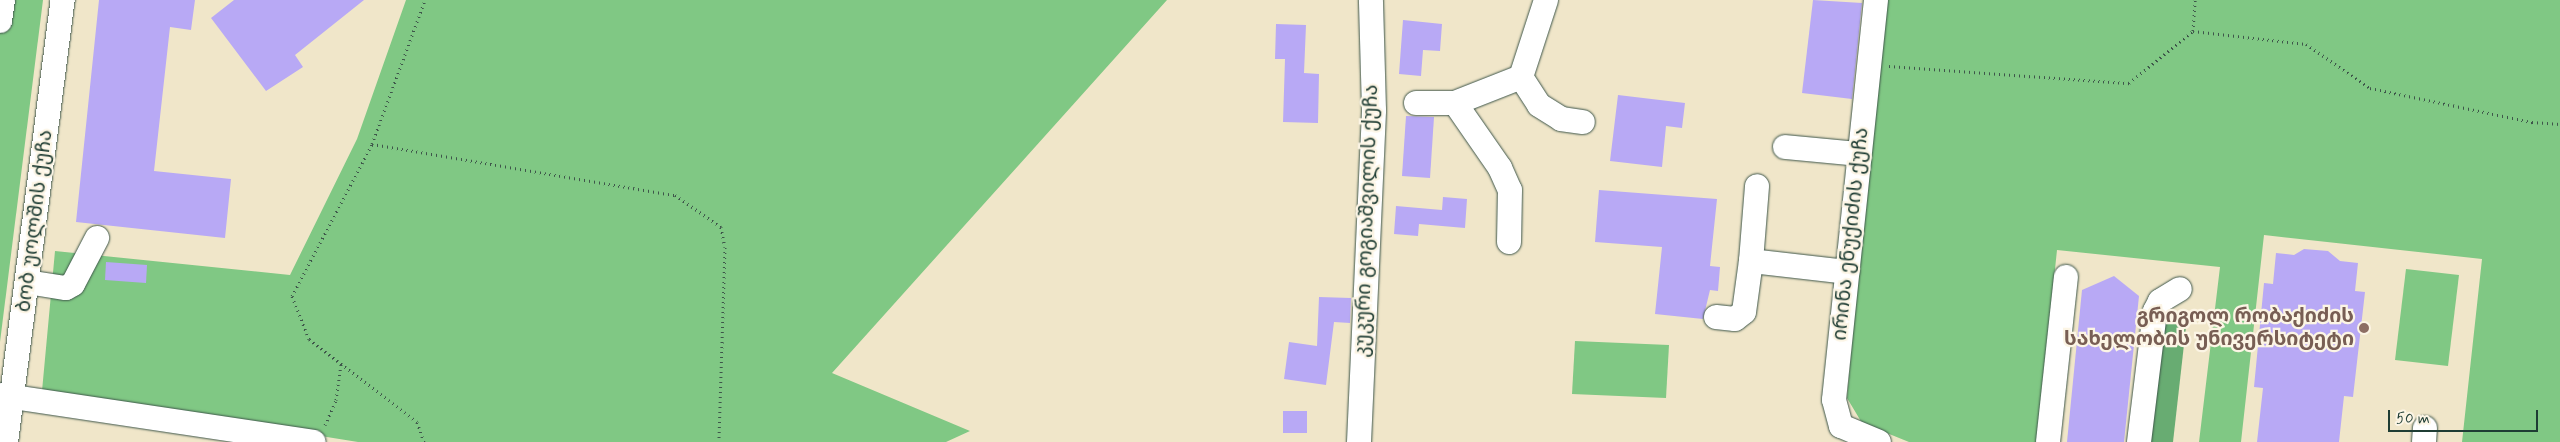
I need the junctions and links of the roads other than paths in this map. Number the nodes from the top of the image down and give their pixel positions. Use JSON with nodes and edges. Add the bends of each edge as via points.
{"nodes":[{"id":1,"x":2,"y":0,"type":"edge"},
{"id":2,"x":63,"y":0,"type":"edge"},
{"id":3,"x":1371,"y":0,"type":"edge"},
{"id":4,"x":1546,"y":0,"type":"edge"},
{"id":5,"x":1876,"y":0,"type":"edge"},
{"id":6,"x":0,"y":21,"type":"edge"},
{"id":7,"x":1521,"y":77,"type":"junction"},
{"id":8,"x":1455,"y":102,"type":"junction"},
{"id":9,"x":1416,"y":103,"type":"dead end"},
{"id":10,"x":1583,"y":122,"type":"dead end"},
{"id":11,"x":1785,"y":147,"type":"dead end"},
{"id":12,"x":1859,"y":154,"type":"junction"},
{"id":13,"x":1757,"y":186,"type":"dead end"},
{"id":14,"x":97,"y":238,"type":"dead end"},
{"id":15,"x":1509,"y":242,"type":"dead end"},
{"id":16,"x":1751,"y":261,"type":"junction"},
{"id":17,"x":1847,"y":272,"type":"junction"},
{"id":18,"x":2066,"y":277,"type":"dead end"},
{"id":19,"x":27,"y":282,"type":"junction"},
{"id":20,"x":2180,"y":289,"type":"dead end"},
{"id":21,"x":1716,"y":317,"type":"dead end"},
{"id":22,"x":5,"y":396,"type":"edge"},
{"id":23,"x":309,"y":441,"type":"edge"},
{"id":24,"x":6,"y":442,"type":"edge"},
{"id":25,"x":1359,"y":442,"type":"edge"},
{"id":26,"x":1879,"y":442,"type":"edge"},
{"id":27,"x":2048,"y":442,"type":"edge"},
{"id":28,"x":2139,"y":442,"type":"edge"}],
"edges":[{"from":1,"to":6,"type":"street"},
{"from":2,"to":19,"type":"street","name":"ბობ უოლშის ქუჩა"},
{"from":3,"to":25,"type":"street","name":"კუკური გოგიაშვილის ქუჩა","via":[[1374,110]]},
{"from":4,"to":7,"type":"street"},
{"from":5,"to":12,"type":"street","name":"ირინა ენუქიძის ქუჩა"},
{"from":7,"to":8,"type":"street"},
{"from":7,"to":10,"type":"street","via":[[1539,105],[1562,119]]},
{"from":8,"to":9,"type":"street"},
{"from":8,"to":15,"type":"street","via":[[1500,168],[1510,190]]},
{"from":11,"to":12,"type":"street"},
{"from":12,"to":17,"type":"street","name":"ირინა ენუქიძის ქუჩა"},
{"from":13,"to":16,"type":"street"},
{"from":14,"to":19,"type":"street","via":[[73,284],[66,288]]},
{"from":16,"to":17,"type":"street"},
{"from":16,"to":21,"type":"street","via":[[1744,312],[1735,319]]},
{"from":17,"to":26,"type":"street","name":"ირინა ენუქიძის ქუჩა","via":[[1834,400],[1841,426]]},
{"from":18,"to":27,"type":"street"},
{"from":19,"to":22,"type":"street","name":"ბობ უოლშის ქუჩა"},
{"from":20,"to":28,"type":"street","via":[[2160,301],[2155,311]]},
{"from":22,"to":23,"type":"street"},
{"from":22,"to":24,"type":"street","name":"ბობ უოლშის ქუჩა"}]}
